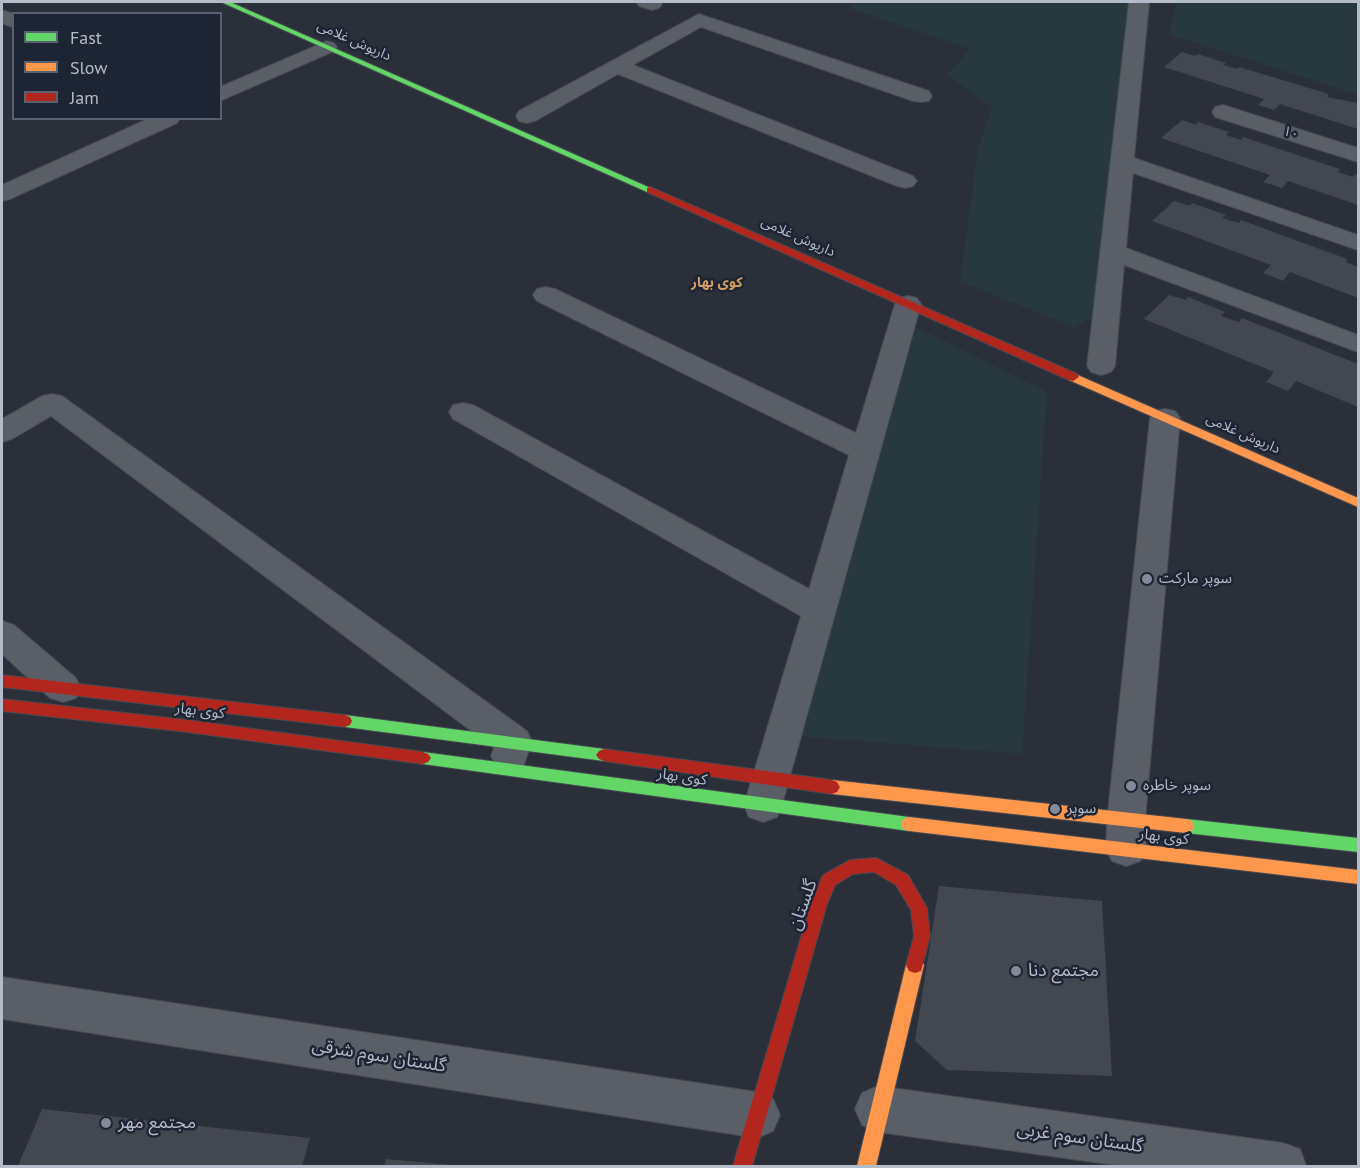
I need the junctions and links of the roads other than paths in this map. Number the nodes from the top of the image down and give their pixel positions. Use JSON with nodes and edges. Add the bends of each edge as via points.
{"nodes":[{"id":1,"x":225,"y":2,"type":"edge"},
{"id":2,"x":1139,"y":2,"type":"edge"},
{"id":3,"x":327,"y":47,"type":"junction"},
{"id":4,"x":616,"y":66,"type":"junction"},
{"id":5,"x":222,"y":94,"type":"edge"},
{"id":6,"x":921,"y":96,"type":"dead end"},
{"id":7,"x":1223,"y":112,"type":"dead end"},
{"id":8,"x":527,"y":116,"type":"dead end"},
{"id":9,"x":165,"y":120,"type":"edge"},
{"id":10,"x":1359,"y":154,"type":"edge"},
{"id":11,"x":1122,"y":162,"type":"junction"},
{"id":12,"x":905,"y":181,"type":"dead end"},
{"id":13,"x":2,"y":194,"type":"edge"},
{"id":14,"x":1359,"y":243,"type":"edge"},
{"id":15,"x":1113,"y":252,"type":"junction"},
{"id":16,"x":546,"y":295,"type":"dead end"},
{"id":17,"x":908,"y":304,"type":"junction"},
{"id":18,"x":1359,"y":344,"type":"edge"},
{"id":19,"x":1101,"y":366,"type":"dead end"},
{"id":20,"x":463,"y":412,"type":"dead end"},
{"id":21,"x":1165,"y":418,"type":"junction"},
{"id":22,"x":2,"y":432,"type":"edge"},
{"id":23,"x":866,"y":450,"type":"junction"},
{"id":24,"x":1359,"y":503,"type":"edge"},
{"id":25,"x":819,"y":610,"type":"junction"},
{"id":26,"x":2,"y":634,"type":"edge"},
{"id":27,"x":2,"y":681,"type":"edge"},
{"id":28,"x":63,"y":688,"type":"junction"},
{"id":29,"x":2,"y":705,"type":"edge"},
{"id":30,"x":510,"y":756,"type":"junction"},
{"id":31,"x":766,"y":792,"type":"junction"},
{"id":32,"x":1126,"y":835,"type":"junction"},
{"id":33,"x":1359,"y":845,"type":"edge"},
{"id":34,"x":1359,"y":877,"type":"edge"},
{"id":35,"x":2,"y":998,"type":"edge"},
{"id":36,"x":878,"y":1110,"type":"junction"},
{"id":37,"x":757,"y":1115,"type":"junction"},
{"id":38,"x":742,"y":1167,"type":"edge"},
{"id":39,"x":866,"y":1167,"type":"edge"},
{"id":40,"x":1283,"y":1167,"type":"edge"}],
"edges":[{"from":1,"to":3,"type":"street","name":"داریوش غلامی"},
{"from":2,"to":11,"type":"street"},
{"from":3,"to":5,"type":"street"},
{"from":3,"to":17,"type":"street","name":"داریوش غلامی","via":[[777,241]]},
{"from":4,"to":6,"type":"street","via":[[699,20]]},
{"from":4,"to":8,"type":"street"},
{"from":4,"to":12,"type":"street"},
{"from":7,"to":10,"type":"street","name":"۱۰"},
{"from":9,"to":13,"type":"street"},
{"from":11,"to":14,"type":"street"},
{"from":11,"to":15,"type":"street"},
{"from":15,"to":18,"type":"street"},
{"from":15,"to":19,"type":"street"},
{"from":16,"to":23,"type":"street"},
{"from":17,"to":21,"type":"street","name":"داریوش غلامی"},
{"from":17,"to":23,"type":"street"},
{"from":20,"to":25,"type":"street"},
{"from":21,"to":24,"type":"street","name":"داریوش غلامی"},
{"from":21,"to":32,"type":"street"},
{"from":22,"to":30,"type":"street","via":[[52,403]]},
{"from":23,"to":25,"type":"street"},
{"from":25,"to":31,"type":"street"},
{"from":26,"to":28,"type":"street"},
{"from":27,"to":28,"type":"street","name":"کوی بهار"},
{"from":28,"to":30,"type":"street","name":"کوی بهار","via":[[199,703]]},
{"from":29,"to":30,"type":"street","name":"کوی بهار"},
{"from":30,"to":31,"type":"street","name":"کوی بهار"},
{"from":30,"to":31,"type":"street","name":"کوی بهار"},
{"from":31,"to":32,"type":"street","name":"کوی بهار"},
{"from":31,"to":32,"type":"street","name":"کوی بهار","via":[[881,821]]},
{"from":32,"to":33,"type":"street","name":"کوی بهار"},
{"from":32,"to":34,"type":"street","name":"کوی بهار"},
{"from":35,"to":37,"type":"street","name":"گلستان سوم شرقی"},
{"from":36,"to":37,"type":"street","name":"گلستان","via":[[922,936],[919,908],[902,880],[876,865],[850,867],[830,880],[819,904]]},
{"from":36,"to":39,"type":"street","name":"گلستان"},
{"from":36,"to":40,"type":"street","name":"گلستان سوم غربی"},
{"from":37,"to":38,"type":"street","name":"گلستان"}]}
